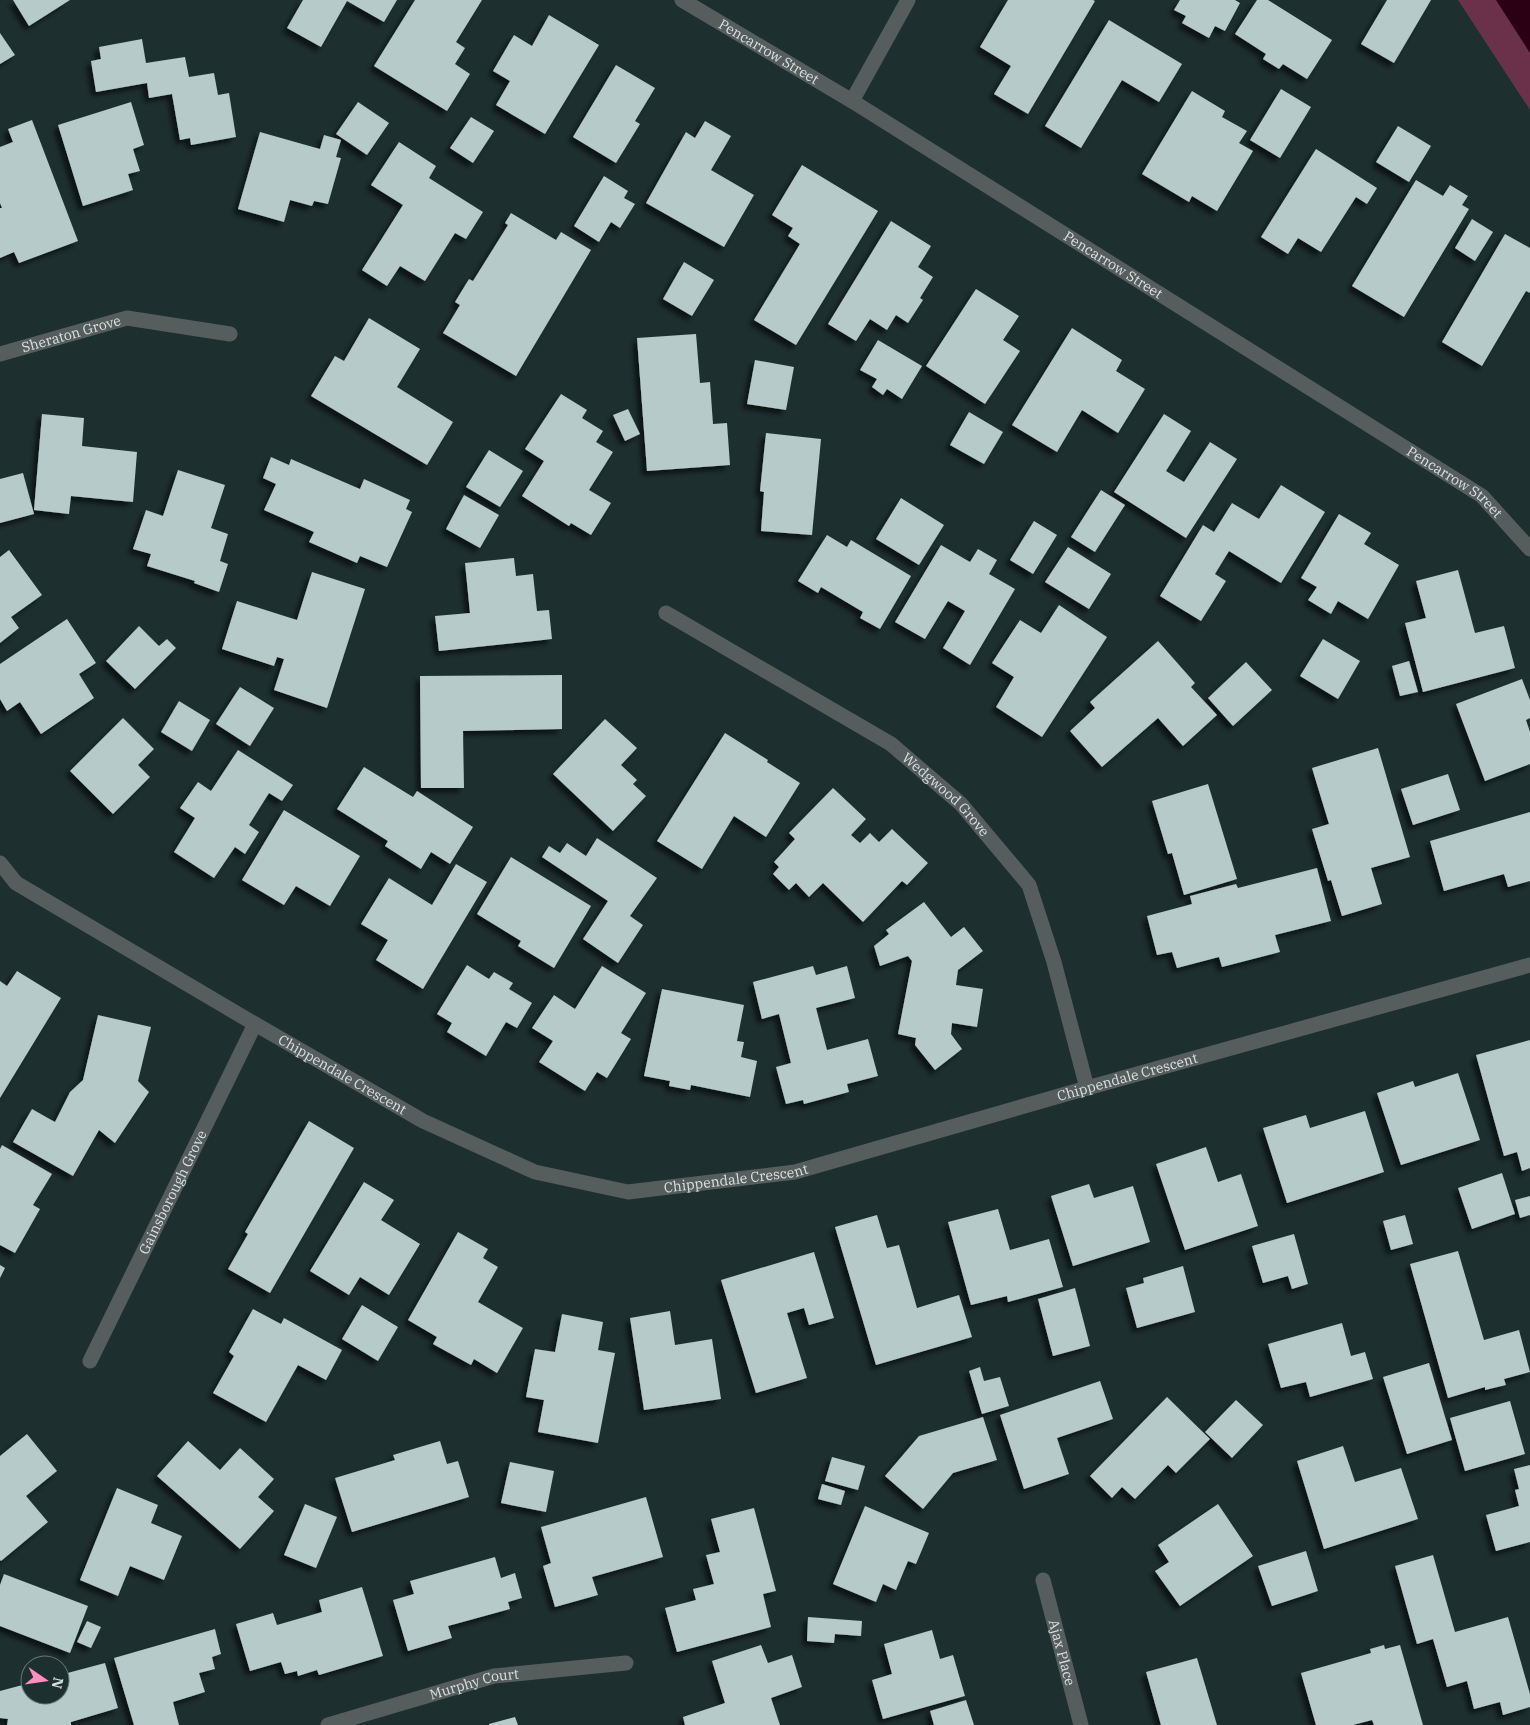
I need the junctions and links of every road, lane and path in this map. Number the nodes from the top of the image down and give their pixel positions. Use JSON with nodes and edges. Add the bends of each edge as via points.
{"nodes":[{"id":1,"x":682,"y":0,"type":"edge"},
{"id":2,"x":908,"y":0,"type":"edge"},
{"id":3,"x":852,"y":101,"type":"junction"},
{"id":4,"x":230,"y":334,"type":"dead end"},
{"id":5,"x":0,"y":354,"type":"edge"},
{"id":6,"x":1530,"y":549,"type":"edge"},
{"id":7,"x":666,"y":614,"type":"dead end"},
{"id":8,"x":0,"y":863,"type":"edge"},
{"id":9,"x":1530,"y":965,"type":"edge"},
{"id":10,"x":255,"y":1024,"type":"junction"},
{"id":11,"x":1087,"y":1088,"type":"junction"},
{"id":12,"x":90,"y":1361,"type":"dead end"},
{"id":13,"x":1044,"y":1580,"type":"dead end"},
{"id":14,"x":626,"y":1663,"type":"dead end"},
{"id":15,"x":328,"y":1725,"type":"edge"},
{"id":16,"x":1081,"y":1725,"type":"edge"}],
"edges":[{"from":1,"to":3,"type":"street","name":"Pencarrow Street"},
{"from":2,"to":3,"type":"street"},
{"from":3,"to":6,"type":"street","name":"Pencarrow Street","via":[[1482,496]]},
{"from":4,"to":5,"type":"street","name":"Sheraton Grove","via":[[127,318]]},
{"from":7,"to":11,"type":"street","name":"Wedgwood Grove","via":[[891,744],[961,804],[1029,885],[1054,962]]},
{"from":8,"to":10,"type":"street","name":"Chippendale Crescent","via":[[16,883]]},
{"from":9,"to":11,"type":"street","name":"Chippendale Crescent"},
{"from":10,"to":11,"type":"street","name":"Chippendale Crescent","via":[[423,1121],[535,1172],[628,1192],[794,1172]]},
{"from":10,"to":12,"type":"street","name":"Gainsborough Grove"},
{"from":13,"to":16,"type":"street","name":"Ajax Place"},
{"from":14,"to":15,"type":"street","name":"Murphy Court","via":[[494,1676]]}]}
